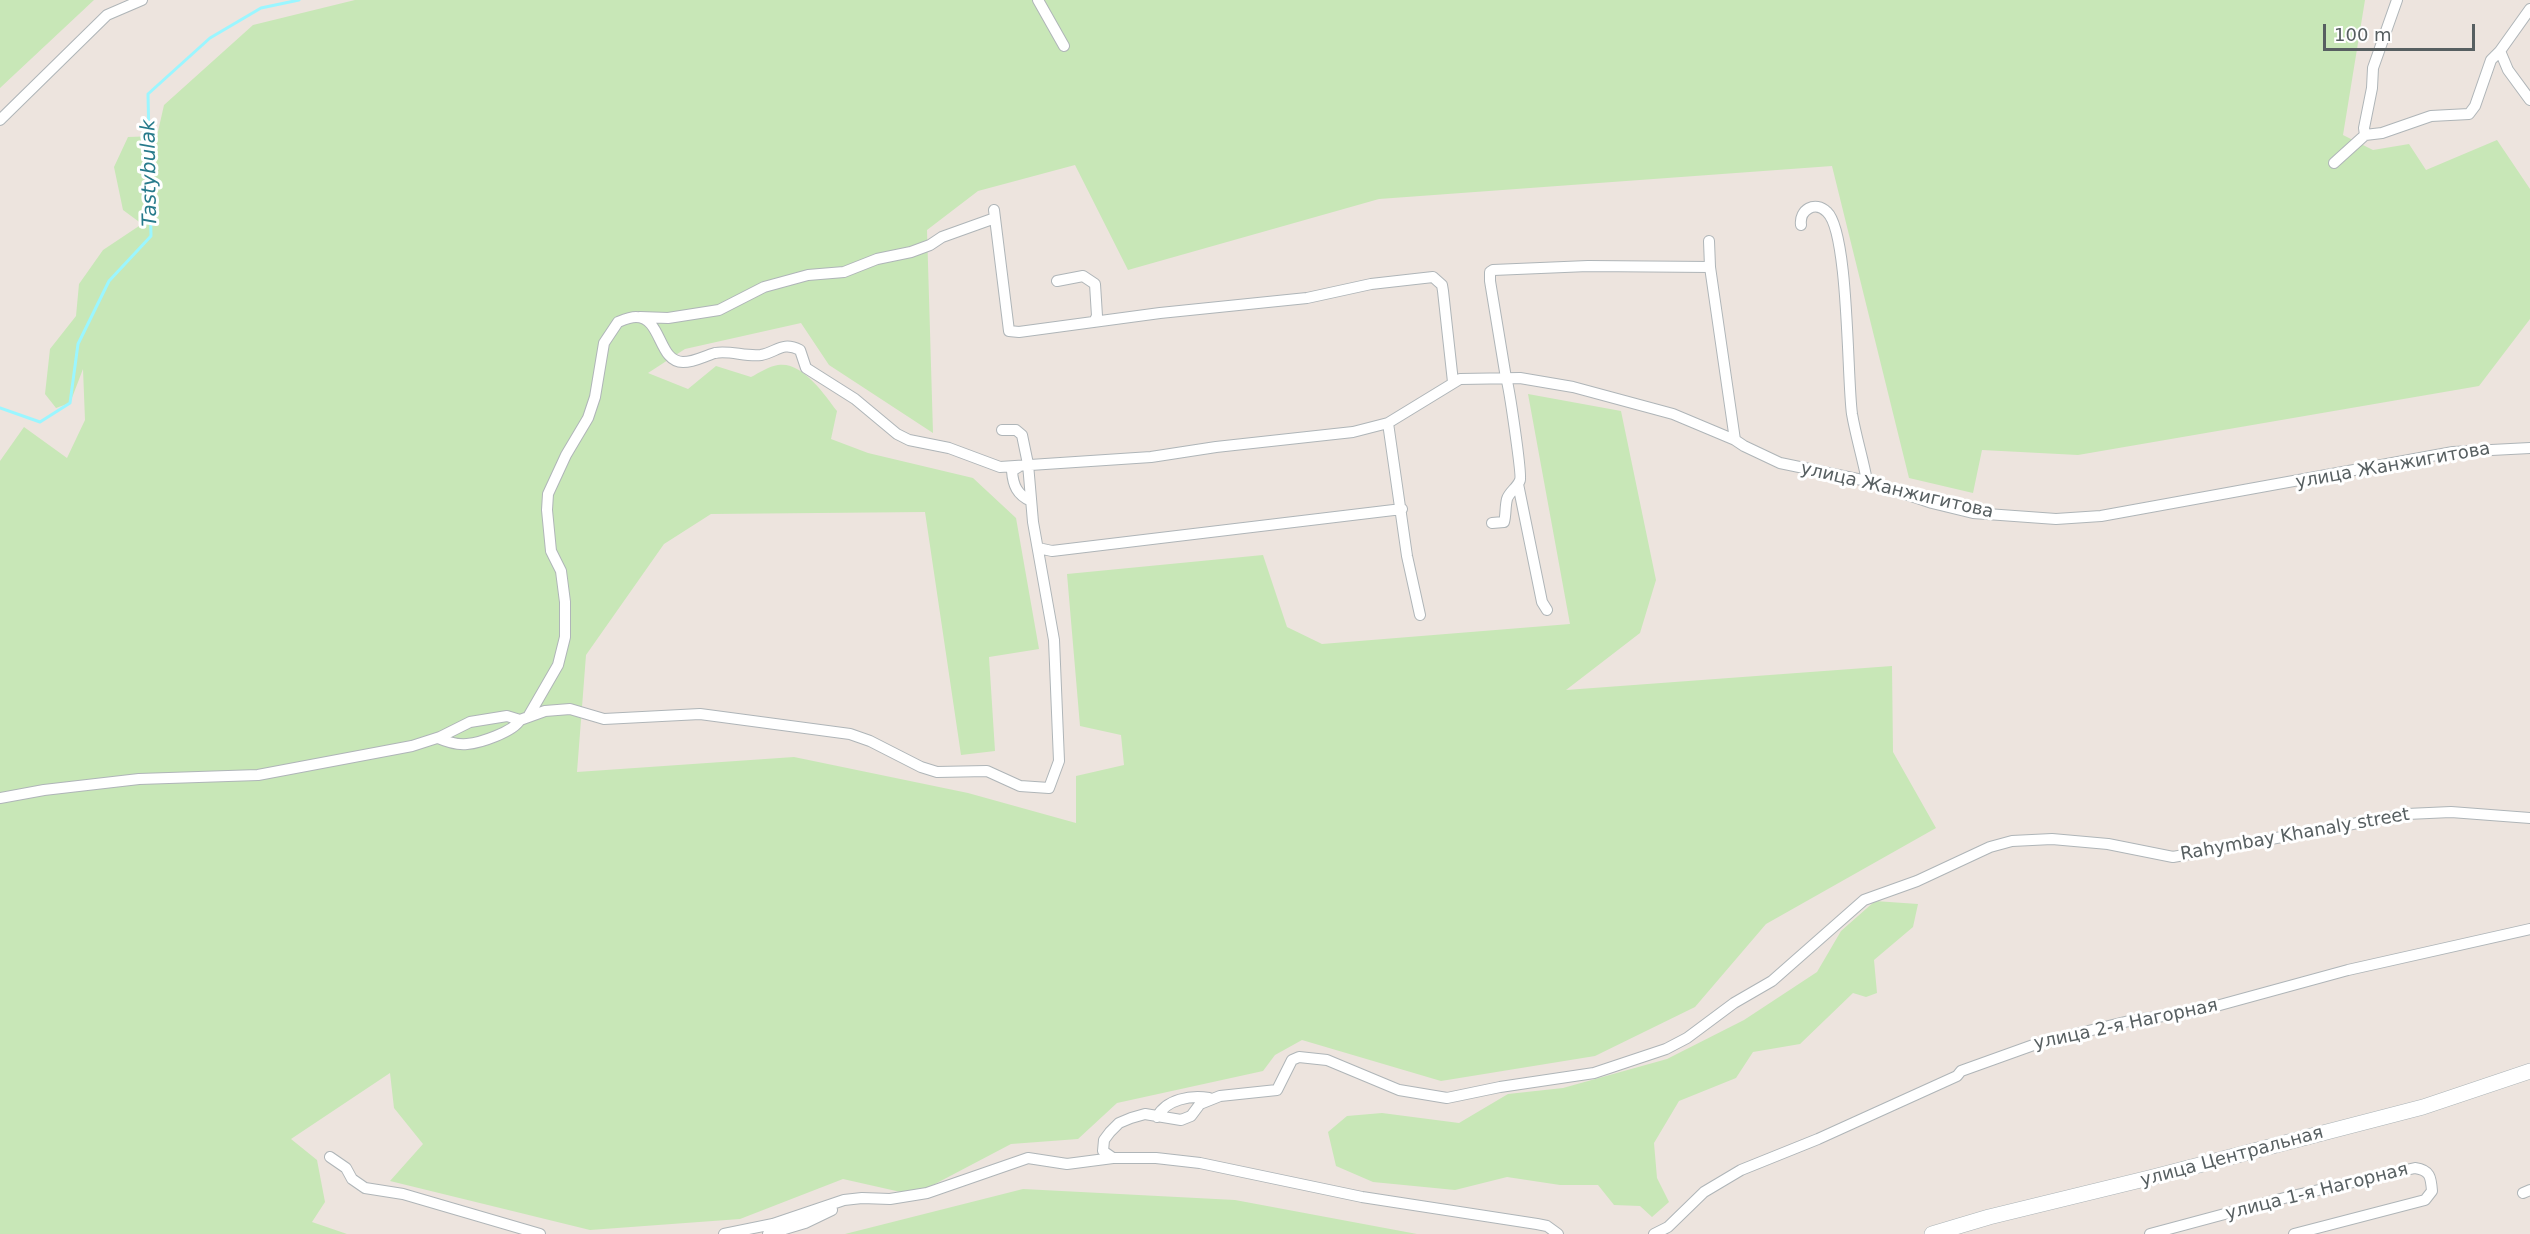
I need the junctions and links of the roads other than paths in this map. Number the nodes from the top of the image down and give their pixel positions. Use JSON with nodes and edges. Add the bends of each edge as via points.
{"nodes":[{"id":1,"x":142,"y":0,"type":"edge"},
{"id":2,"x":1038,"y":0,"type":"edge"},
{"id":3,"x":2397,"y":0,"type":"edge"},
{"id":4,"x":2530,"y":9,"type":"edge"},
{"id":5,"x":1064,"y":46,"type":"dead end"},
{"id":6,"x":2500,"y":51,"type":"junction"},
{"id":7,"x":2491,"y":60,"type":"junction"},
{"id":8,"x":2504,"y":63,"type":"junction"},
{"id":9,"x":2530,"y":100,"type":"edge"},
{"id":10,"x":0,"y":120,"type":"edge"},
{"id":11,"x":2365,"y":135,"type":"junction"},
{"id":12,"x":2334,"y":164,"type":"dead end"},
{"id":13,"x":1801,"y":225,"type":"dead end"},
{"id":14,"x":1709,"y":241,"type":"dead end"},
{"id":15,"x":1710,"y":267,"type":"junction"},
{"id":16,"x":1057,"y":281,"type":"dead end"},
{"id":17,"x":637,"y":317,"type":"junction"},
{"id":18,"x":1094,"y":322,"type":"junction"},
{"id":19,"x":1506,"y":378,"type":"junction"},
{"id":20,"x":1453,"y":382,"type":"junction"},
{"id":21,"x":1388,"y":423,"type":"junction"},
{"id":22,"x":1002,"y":430,"type":"dead end"},
{"id":23,"x":1735,"y":440,"type":"junction"},
{"id":24,"x":2530,"y":448,"type":"edge"},
{"id":25,"x":1025,"y":468,"type":"junction"},
{"id":26,"x":1867,"y":481,"type":"junction"},
{"id":27,"x":1518,"y":484,"type":"junction"},
{"id":28,"x":1031,"y":501,"type":"junction"},
{"id":29,"x":1402,"y":509,"type":"junction"},
{"id":30,"x":1492,"y":523,"type":"dead end"},
{"id":31,"x":1038,"y":548,"type":"junction"},
{"id":32,"x":1547,"y":610,"type":"dead end"},
{"id":33,"x":1420,"y":615,"type":"dead end"},
{"id":34,"x":524,"y":719,"type":"junction"},
{"id":35,"x":438,"y":738,"type":"junction"},
{"id":36,"x":0,"y":798,"type":"edge"},
{"id":37,"x":2530,"y":818,"type":"edge"},
{"id":38,"x":2530,"y":929,"type":"edge"},
{"id":39,"x":2530,"y":1071,"type":"edge"},
{"id":40,"x":1213,"y":1099,"type":"junction"},
{"id":41,"x":1156,"y":1117,"type":"junction"},
{"id":42,"x":330,"y":1157,"type":"dead end"},
{"id":43,"x":1113,"y":1158,"type":"junction"},
{"id":44,"x":844,"y":1200,"type":"junction"},
{"id":45,"x":540,"y":1234,"type":"edge"},
{"id":46,"x":724,"y":1234,"type":"edge"},
{"id":47,"x":768,"y":1234,"type":"edge"},
{"id":48,"x":1558,"y":1234,"type":"edge"},
{"id":49,"x":1654,"y":1234,"type":"edge"},
{"id":50,"x":1932,"y":1234,"type":"edge"},
{"id":51,"x":2150,"y":1234,"type":"edge"},
{"id":52,"x":2294,"y":1234,"type":"edge"}],
"edges":[{"from":1,"to":10,"type":"street","via":[[107,15]]},
{"from":2,"to":5,"type":"street"},
{"from":3,"to":11,"type":"street","via":[[2373,68]]},
{"from":4,"to":6,"type":"street"},
{"from":6,"to":7,"type":"street"},
{"from":6,"to":8,"type":"street"},
{"from":7,"to":8,"type":"street","via":[[2500,58]]},
{"from":7,"to":11,"type":"street","via":[[2469,114],[2431,116]]},
{"from":8,"to":9,"type":"street"},
{"from":11,"to":12,"type":"street"},
{"from":13,"to":26,"type":"street","via":[[1800,217],[1809,208],[1818,207],[1833,220],[1842,266],[1852,414]]},
{"from":14,"to":15,"type":"street"},
{"from":15,"to":19,"type":"street","via":[[1493,270],[1490,280]]},
{"from":15,"to":23,"type":"street"},
{"from":16,"to":18,"type":"street","via":[[1083,276],[1095,284]]},
{"from":17,"to":18,"type":"street","via":[[668,318],[719,310],[764,287],[808,275],[844,272],[877,259],[911,252],[994,214],[1009,331]]},
{"from":17,"to":25,"type":"street","via":[[649,322],[672,359],[681,362],[714,353],[761,355],[775,348],[795,347],[800,350],[806,368],[838,387],[897,434],[994,465]]},
{"from":17,"to":34,"type":"street","via":[[618,321],[604,343],[588,418],[548,494],[551,550],[561,571],[565,602],[565,637],[558,665]]},
{"from":18,"to":20,"type":"street","via":[[1296,299],[1433,277],[1442,285]]},
{"from":19,"to":20,"type":"street","name":"улица Жанжигитова","via":[[1466,378]]},
{"from":19,"to":23,"type":"street","name":"улица Жанжигитова","via":[[1533,379],[1616,398],[1679,416]]},
{"from":19,"to":27,"type":"street","via":[[1520,470]]},
{"from":20,"to":21,"type":"street"},
{"from":21,"to":25,"type":"street","via":[[1353,432],[1151,458]]},
{"from":21,"to":29,"type":"street"},
{"from":22,"to":25,"type":"street","via":[[1016,430],[1022,435]]},
{"from":23,"to":26,"type":"street","name":"улица Жанжигитова","via":[[1795,467]]},
{"from":24,"to":26,"type":"street","name":"улица Жанжигитова","via":[[2453,452],[2082,519],[1973,513]]},
{"from":25,"to":28,"type":"street"},
{"from":25,"to":28,"type":"street","via":[[1012,471],[1013,483],[1023,498]]},
{"from":27,"to":30,"type":"street","via":[[1508,497],[1504,522]]},
{"from":27,"to":32,"type":"street","via":[[1542,602]]},
{"from":28,"to":31,"type":"street"},
{"from":29,"to":31,"type":"street","via":[[1052,551]]},
{"from":29,"to":33,"type":"street"},
{"from":31,"to":34,"type":"street","via":[[1054,640],[1058,715],[1059,761],[1049,788],[1020,786],[987,771],[937,772],[850,734],[736,718],[679,714],[604,719],[570,709],[546,711]]},
{"from":34,"to":35,"type":"street","via":[[507,716],[470,722]]},
{"from":34,"to":35,"type":"street","via":[[495,736],[469,744]]},
{"from":35,"to":36,"type":"street","via":[[258,775],[140,779]]},
{"from":37,"to":40,"type":"street","name":"Rahymbay Khanaly street","via":[[2414,813],[2173,857],[2108,844],[2052,839],[2012,841],[1864,900],[1773,981],[1734,1003],[1687,1038],[1594,1073],[1446,1098],[1399,1090],[1327,1060],[1299,1057],[1292,1060],[1277,1090]]},
{"from":38,"to":49,"type":"street","name":"улица 2-я Нагорная","via":[[2348,970],[2198,1011],[2129,1021],[2021,1048],[1741,1170],[1704,1192],[1668,1227]]},
{"from":39,"to":50,"type":"street","name":"улица Центральная","via":[[2423,1107]]},
{"from":40,"to":41,"type":"street","via":[[1199,1096],[1179,1100],[1160,1110]]},
{"from":40,"to":41,"type":"street","via":[[1181,1120]]},
{"from":41,"to":43,"type":"street","via":[[1145,1114],[1119,1123],[1104,1140],[1102,1151]]},
{"from":42,"to":45,"type":"street","via":[[365,1188],[403,1194]]},
{"from":43,"to":44,"type":"street","via":[[1067,1164],[1028,1158],[927,1193]]},
{"from":43,"to":48,"type":"street","via":[[1156,1158],[1223,1167],[1362,1197],[1547,1226]]},
{"from":44,"to":46,"type":"street","via":[[773,1224]]},
{"from":44,"to":47,"type":"street","via":[[805,1223]]},
{"from":51,"to":52,"type":"street","name":"улица 1-я Нагорная","via":[[2415,1168],[2429,1175],[2432,1191],[2425,1200]]}]}
